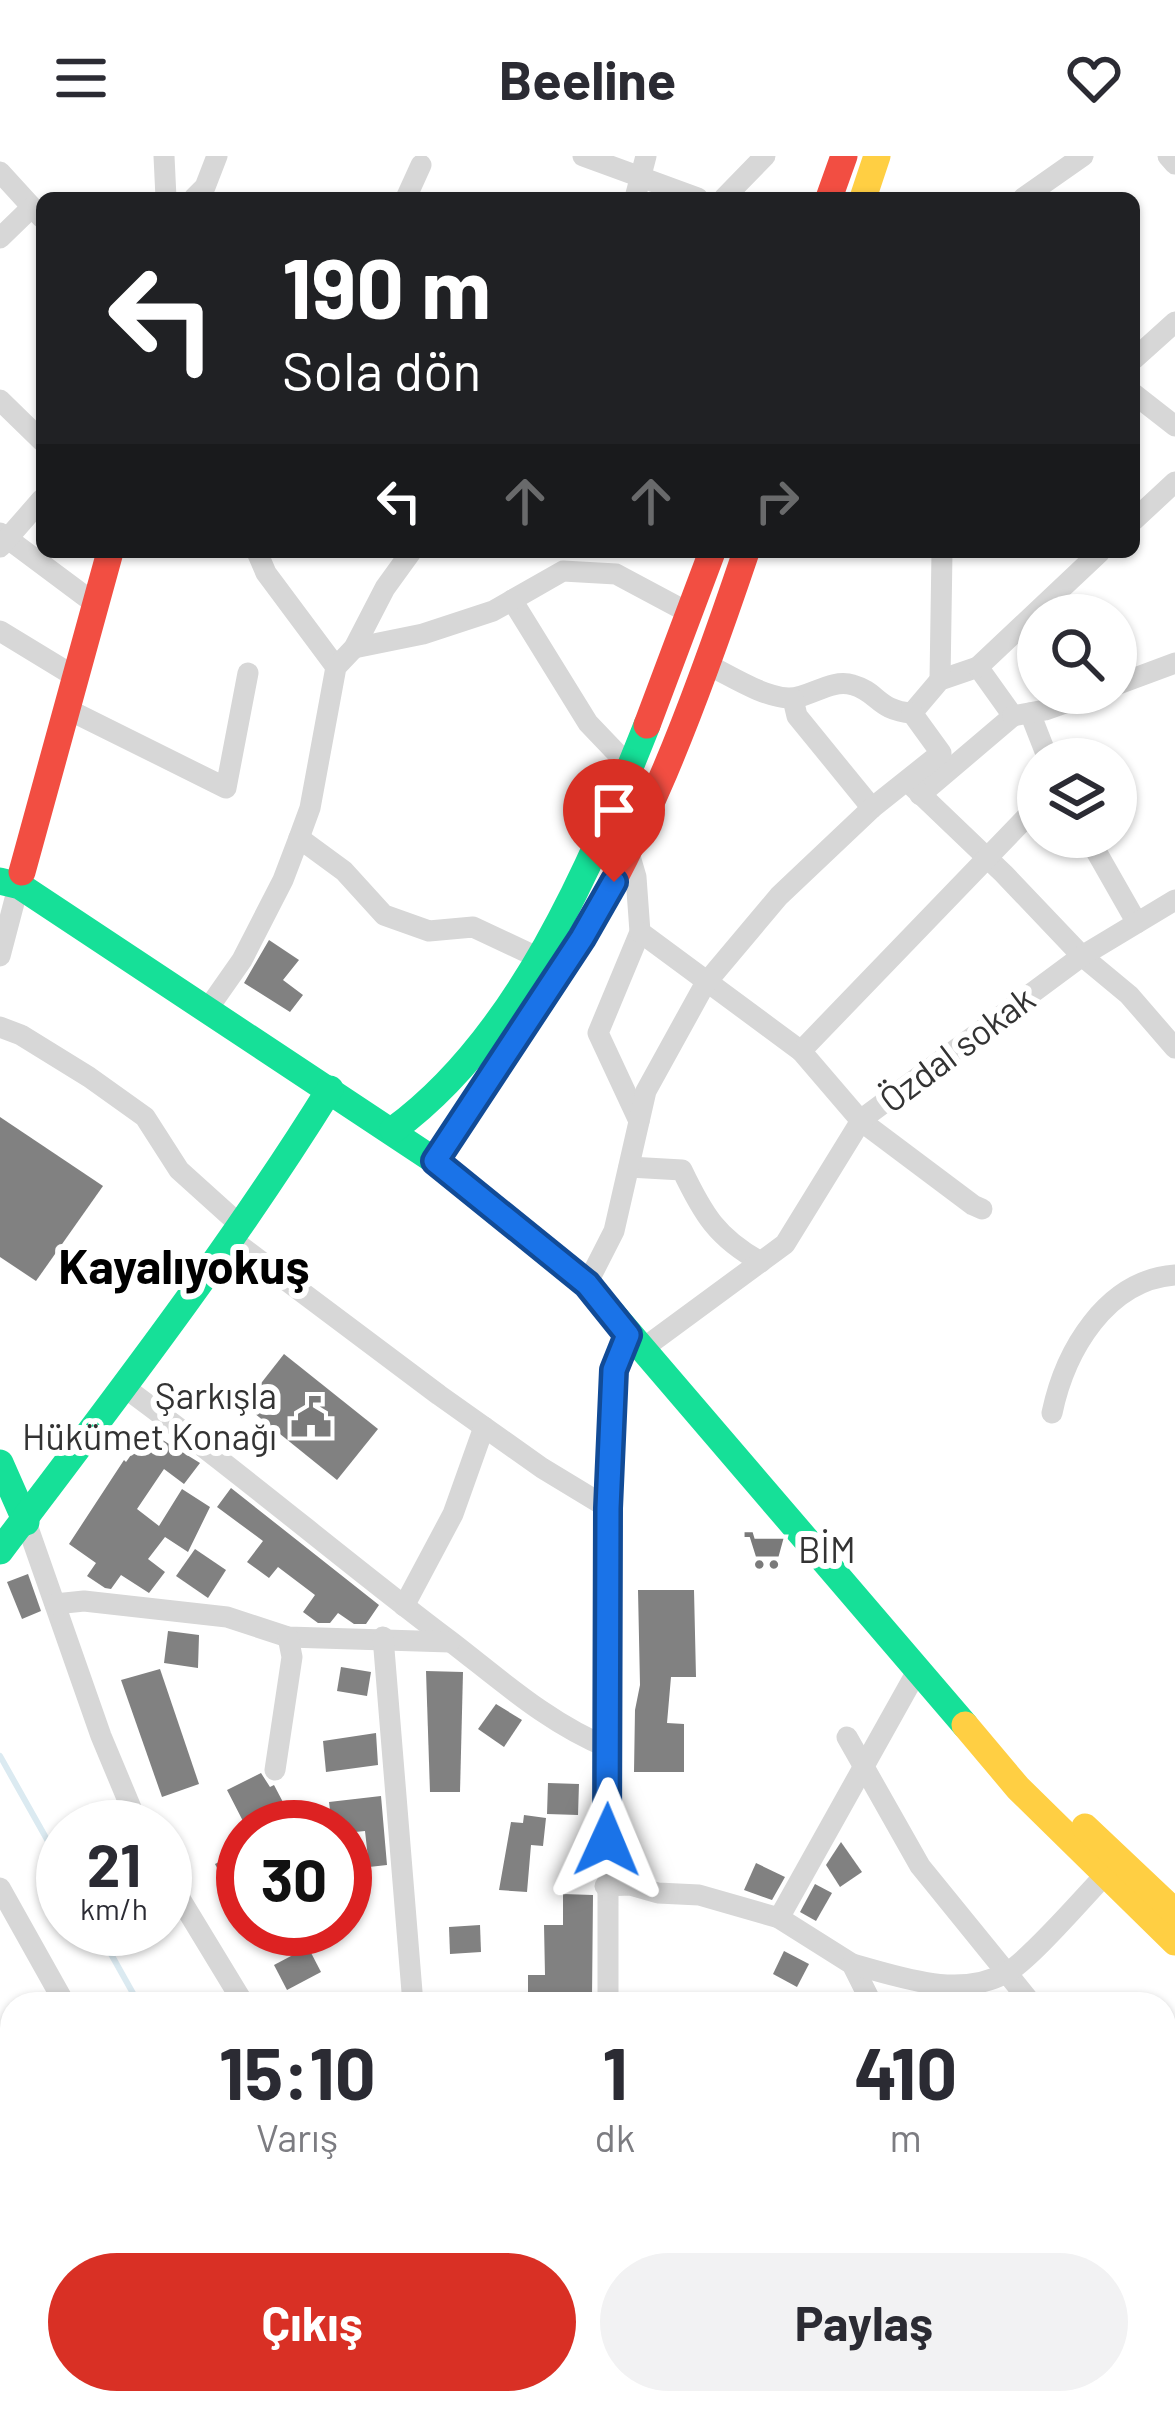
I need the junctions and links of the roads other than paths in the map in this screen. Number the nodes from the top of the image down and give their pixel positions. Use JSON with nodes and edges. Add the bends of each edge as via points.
{"nodes":[{"id":1,"x":164,"y":156,"type":"edge"},
{"id":2,"x":218,"y":156,"type":"edge"},
{"id":3,"x":583,"y":156,"type":"edge"},
{"id":4,"x":765,"y":156,"type":"edge"},
{"id":5,"x":844,"y":156,"type":"edge"},
{"id":6,"x":877,"y":156,"type":"edge"},
{"id":7,"x":1083,"y":156,"type":"edge"},
{"id":8,"x":1168,"y":156,"type":"edge"},
{"id":9,"x":420,"y":159,"type":"edge"},
{"id":10,"x":1175,"y":164,"type":"edge"},
{"id":11,"x":0,"y":172,"type":"edge"},
{"id":12,"x":640,"y":177,"type":"edge"},
{"id":13,"x":166,"y":192,"type":"edge"},
{"id":14,"x":207,"y":192,"type":"edge"},
{"id":15,"x":408,"y":192,"type":"edge"},
{"id":16,"x":681,"y":192,"type":"edge"},
{"id":17,"x":730,"y":192,"type":"edge"},
{"id":18,"x":831,"y":192,"type":"edge"},
{"id":19,"x":865,"y":192,"type":"edge"},
{"id":20,"x":1032,"y":192,"type":"edge"},
{"id":21,"x":36,"y":211,"type":"edge"},
{"id":22,"x":36,"y":213,"type":"edge"},
{"id":23,"x":0,"y":238,"type":"edge"},
{"id":24,"x":1175,"y":322,"type":"edge"},
{"id":25,"x":1140,"y":354,"type":"edge"},
{"id":26,"x":1140,"y":399,"type":"edge"},
{"id":27,"x":0,"y":400,"type":"edge"},
{"id":28,"x":1175,"y":425,"type":"edge"},
{"id":29,"x":36,"y":435,"type":"edge"},
{"id":30,"x":1175,"y":482,"type":"edge"},
{"id":31,"x":36,"y":505,"type":"edge"},
{"id":32,"x":1140,"y":514,"type":"edge"},
{"id":33,"x":2,"y":540,"type":"edge"},
{"id":34,"x":108,"y":558,"type":"edge"},
{"id":35,"x":260,"y":558,"type":"edge"},
{"id":36,"x":407,"y":558,"type":"edge"},
{"id":37,"x":710,"y":558,"type":"edge"},
{"id":38,"x":744,"y":558,"type":"edge"},
{"id":39,"x":942,"y":558,"type":"edge"},
{"id":40,"x":1094,"y":558,"type":"edge"},
{"id":41,"x":512,"y":601,"type":"junction"},
{"id":42,"x":94,"y":602,"type":"junction"},
{"id":43,"x":689,"y":613,"type":"junction"},
{"id":44,"x":0,"y":631,"type":"edge"},
{"id":45,"x":354,"y":648,"type":"junction"},
{"id":46,"x":1175,"y":663,"type":"edge"},
{"id":47,"x":708,"y":665,"type":"junction"},
{"id":48,"x":336,"y":667,"type":"junction"},
{"id":49,"x":978,"y":667,"type":"junction"},
{"id":50,"x":248,"y":673,"type":"dead end"},
{"id":51,"x":74,"y":676,"type":"junction"},
{"id":52,"x":1137,"y":677,"type":"edge"},
{"id":53,"x":940,"y":680,"type":"junction"},
{"id":54,"x":793,"y":699,"type":"junction"},
{"id":55,"x":65,"y":709,"type":"junction"},
{"id":56,"x":1017,"y":710,"type":"edge"},
{"id":57,"x":912,"y":713,"type":"junction"},
{"id":58,"x":1021,"y":714,"type":"joint"},
{"id":59,"x":1035,"y":738,"type":"edge"},
{"id":60,"x":631,"y":767,"type":"junction"},
{"id":61,"x":914,"y":789,"type":"junction"},
{"id":62,"x":872,"y":808,"type":"junction"},
{"id":63,"x":1017,"y":825,"type":"edge"},
{"id":64,"x":298,"y":838,"type":"junction"},
{"id":65,"x":629,"y":853,"type":"junction"},
{"id":66,"x":985,"y":856,"type":"junction"},
{"id":67,"x":1100,"y":858,"type":"edge"},
{"id":68,"x":14,"y":880,"type":"edge"},
{"id":69,"x":1175,"y":901,"type":"edge"},
{"id":70,"x":1137,"y":923,"type":"junction"},
{"id":71,"x":640,"y":932,"type":"junction"},
{"id":72,"x":0,"y":956,"type":"edge"},
{"id":73,"x":1082,"y":956,"type":"junction"},
{"id":74,"x":539,"y":958,"type":"junction"},
{"id":75,"x":705,"y":984,"type":"junction"},
{"id":76,"x":207,"y":1010,"type":"junction"},
{"id":77,"x":0,"y":1027,"type":"edge"},
{"id":78,"x":1175,"y":1048,"type":"edge"},
{"id":79,"x":801,"y":1051,"type":"junction"},
{"id":80,"x":330,"y":1089,"type":"junction"},
{"id":81,"x":639,"y":1121,"type":"junction"},
{"id":82,"x":861,"y":1121,"type":"junction"},
{"id":83,"x":393,"y":1130,"type":"junction"},
{"id":84,"x":435,"y":1161,"type":"junction"},
{"id":85,"x":628,"y":1167,"type":"junction"},
{"id":86,"x":982,"y":1209,"type":"dead end"},
{"id":87,"x":236,"y":1232,"type":"junction"},
{"id":88,"x":761,"y":1262,"type":"junction"},
{"id":89,"x":1175,"y":1275,"type":"edge"},
{"id":90,"x":587,"y":1284,"type":"junction"},
{"id":91,"x":635,"y":1343,"type":"junction"},
{"id":92,"x":124,"y":1387,"type":"junction"},
{"id":93,"x":1052,"y":1414,"type":"dead end"},
{"id":94,"x":484,"y":1427,"type":"junction"},
{"id":95,"x":0,"y":1463,"type":"edge"},
{"id":96,"x":608,"y":1508,"type":"junction"},
{"id":97,"x":26,"y":1522,"type":"junction"},
{"id":98,"x":0,"y":1551,"type":"edge"},
{"id":99,"x":55,"y":1604,"type":"junction"},
{"id":100,"x":404,"y":1606,"type":"junction"},
{"id":101,"x":288,"y":1637,"type":"junction"},
{"id":102,"x":383,"y":1637,"type":"junction"},
{"id":103,"x":450,"y":1642,"type":"junction"},
{"id":104,"x":916,"y":1673,"type":"junction"},
{"id":105,"x":847,"y":1737,"type":"dead end"},
{"id":106,"x":609,"y":1748,"type":"junction"},
{"id":107,"x":862,"y":1768,"type":"junction"},
{"id":108,"x":275,"y":1770,"type":"dead end"},
{"id":109,"x":128,"y":1800,"type":"edge"},
{"id":110,"x":1105,"y":1875,"type":"junction"},
{"id":111,"x":605,"y":1886,"type":"junction"},
{"id":112,"x":0,"y":1888,"type":"edge"},
{"id":113,"x":1175,"y":1912,"type":"edge"},
{"id":114,"x":192,"y":1918,"type":"edge"},
{"id":115,"x":779,"y":1918,"type":"junction"},
{"id":116,"x":1175,"y":1942,"type":"edge"},
{"id":117,"x":852,"y":1964,"type":"junction"},
{"id":118,"x":1008,"y":1973,"type":"junction"},
{"id":119,"x":58,"y":1992,"type":"edge"},
{"id":120,"x":237,"y":1992,"type":"edge"},
{"id":121,"x":412,"y":1992,"type":"edge"},
{"id":122,"x":608,"y":1992,"type":"edge"},
{"id":123,"x":866,"y":1992,"type":"edge"},
{"id":124,"x":1023,"y":1992,"type":"edge"}],
"edges":[{"from":1,"to":13,"type":"street"},
{"from":2,"to":14,"type":"street"},
{"from":3,"to":12,"type":"street"},
{"from":4,"to":17,"type":"street"},
{"from":5,"to":18,"type":"main road"},
{"from":6,"to":19,"type":"main road"},
{"from":7,"to":20,"type":"street"},
{"from":8,"to":10,"type":"street"},
{"from":9,"to":15,"type":"street"},
{"from":11,"to":21,"type":"street"},
{"from":12,"to":16,"type":"street"},
{"from":22,"to":23,"type":"street"},
{"from":24,"to":25,"type":"street"},
{"from":26,"to":28,"type":"street"},
{"from":27,"to":29,"type":"street"},
{"from":30,"to":32,"type":"street"},
{"from":31,"to":33,"type":"street"},
{"from":33,"to":42,"type":"street"},
{"from":34,"to":42,"type":"main road"},
{"from":35,"to":48,"type":"street"},
{"from":36,"to":45,"type":"street"},
{"from":37,"to":43,"type":"main road"},
{"from":38,"to":47,"type":"main road"},
{"from":39,"to":53,"type":"street"},
{"from":40,"to":49,"type":"street"},
{"from":41,"to":43,"type":"street","via":[[563,572],[616,574]]},
{"from":41,"to":45,"type":"street","via":[[423,634]]},
{"from":41,"to":60,"type":"street","via":[[588,723]]},
{"from":42,"to":51,"type":"main road"},
{"from":43,"to":60,"type":"main road"},
{"from":44,"to":51,"type":"street"},
{"from":45,"to":48,"type":"street"},
{"from":46,"to":52,"type":"street"},
{"from":47,"to":54,"type":"street"},
{"from":47,"to":65,"type":"main road"},
{"from":48,"to":64,"type":"street"},
{"from":49,"to":53,"type":"street"},
{"from":49,"to":56,"type":"street"},
{"from":50,"to":55,"type":"street","via":[[226,788]]},
{"from":51,"to":55,"type":"main road"},
{"from":53,"to":57,"type":"street"},
{"from":54,"to":57,"type":"street","via":[[821,686],[853,685],[892,712]]},
{"from":54,"to":62,"type":"street","via":[[797,716]]},
{"from":55,"to":68,"type":"main road"},
{"from":57,"to":61,"type":"street","via":[[941,753]]},
{"from":58,"to":59,"type":"street"},
{"from":58,"to":61,"type":"street"},
{"from":60,"to":74,"type":"main road"},
{"from":61,"to":62,"type":"street"},
{"from":61,"to":66,"type":"street"},
{"from":62,"to":75,"type":"street","via":[[779,896]]},
{"from":63,"to":66,"type":"street"},
{"from":64,"to":74,"type":"street","via":[[384,915],[429,931],[473,927]]},
{"from":64,"to":76,"type":"street","via":[[242,960]]},
{"from":65,"to":71,"type":"street"},
{"from":65,"to":84,"type":"main road"},
{"from":66,"to":73,"type":"street"},
{"from":66,"to":79,"type":"street"},
{"from":67,"to":70,"type":"street"},
{"from":68,"to":72,"type":"street"},
{"from":68,"to":76,"type":"main road"},
{"from":69,"to":70,"type":"street","name":"Özdal sokak"},
{"from":70,"to":73,"type":"street","name":"Özdal sokak"},
{"from":71,"to":75,"type":"street"},
{"from":71,"to":81,"type":"street","via":[[598,1033]]},
{"from":73,"to":78,"type":"street"},
{"from":73,"to":82,"type":"street","name":"Özdal sokak"},
{"from":74,"to":83,"type":"main road","via":[[466,1066]]},
{"from":75,"to":79,"type":"street"},
{"from":75,"to":81,"type":"street","via":[[646,1091]]},
{"from":76,"to":80,"type":"main road"},
{"from":77,"to":87,"type":"street","via":[[146,1118],[179,1170]]},
{"from":79,"to":82,"type":"street"},
{"from":80,"to":83,"type":"main road"},
{"from":80,"to":87,"type":"main road"},
{"from":81,"to":85,"type":"street"},
{"from":82,"to":86,"type":"street"},
{"from":82,"to":88,"type":"street","name":"Özdal sokak","via":[[785,1244]]},
{"from":83,"to":84,"type":"main road"},
{"from":84,"to":90,"type":"main road"},
{"from":85,"to":88,"type":"street","via":[[682,1170],[705,1218]]},
{"from":85,"to":90,"type":"street","via":[[614,1231]]},
{"from":87,"to":92,"type":"main road"},
{"from":87,"to":94,"type":"street"},
{"from":88,"to":91,"type":"street","name":"Özdal sokak"},
{"from":89,"to":93,"type":"street","via":[[1134,1283],[1106,1306],[1072,1355]]},
{"from":90,"to":91,"type":"main road"},
{"from":91,"to":96,"type":"street","via":[[614,1370]]},
{"from":91,"to":104,"type":"main road"},
{"from":92,"to":97,"type":"main road"},
{"from":92,"to":100,"type":"street"},
{"from":94,"to":96,"type":"street"},
{"from":94,"to":100,"type":"street","via":[[453,1514]]},
{"from":95,"to":97,"type":"main road"},
{"from":96,"to":106,"type":"street"},
{"from":97,"to":98,"type":"main road"},
{"from":97,"to":99,"type":"street"},
{"from":99,"to":101,"type":"street","via":[[227,1617]]},
{"from":99,"to":109,"type":"street"},
{"from":100,"to":103,"type":"street"},
{"from":101,"to":102,"type":"street"},
{"from":101,"to":108,"type":"street"},
{"from":102,"to":103,"type":"street"},
{"from":102,"to":121,"type":"street"},
{"from":103,"to":106,"type":"street","via":[[568,1731]]},
{"from":104,"to":107,"type":"street"},
{"from":104,"to":110,"type":"main road"},
{"from":104,"to":113,"type":"main road"},
{"from":105,"to":107,"type":"street"},
{"from":106,"to":111,"type":"street"},
{"from":107,"to":115,"type":"street"},
{"from":107,"to":118,"type":"street","via":[[920,1866]]},
{"from":110,"to":116,"type":"main road"},
{"from":110,"to":118,"type":"street"},
{"from":111,"to":115,"type":"street","via":[[699,1895]]},
{"from":111,"to":122,"type":"street"},
{"from":112,"to":119,"type":"street"},
{"from":114,"to":120,"type":"street"},
{"from":115,"to":117,"type":"street"},
{"from":117,"to":118,"type":"street","via":[[965,1986]]},
{"from":117,"to":123,"type":"street"},
{"from":118,"to":124,"type":"street"}]}
